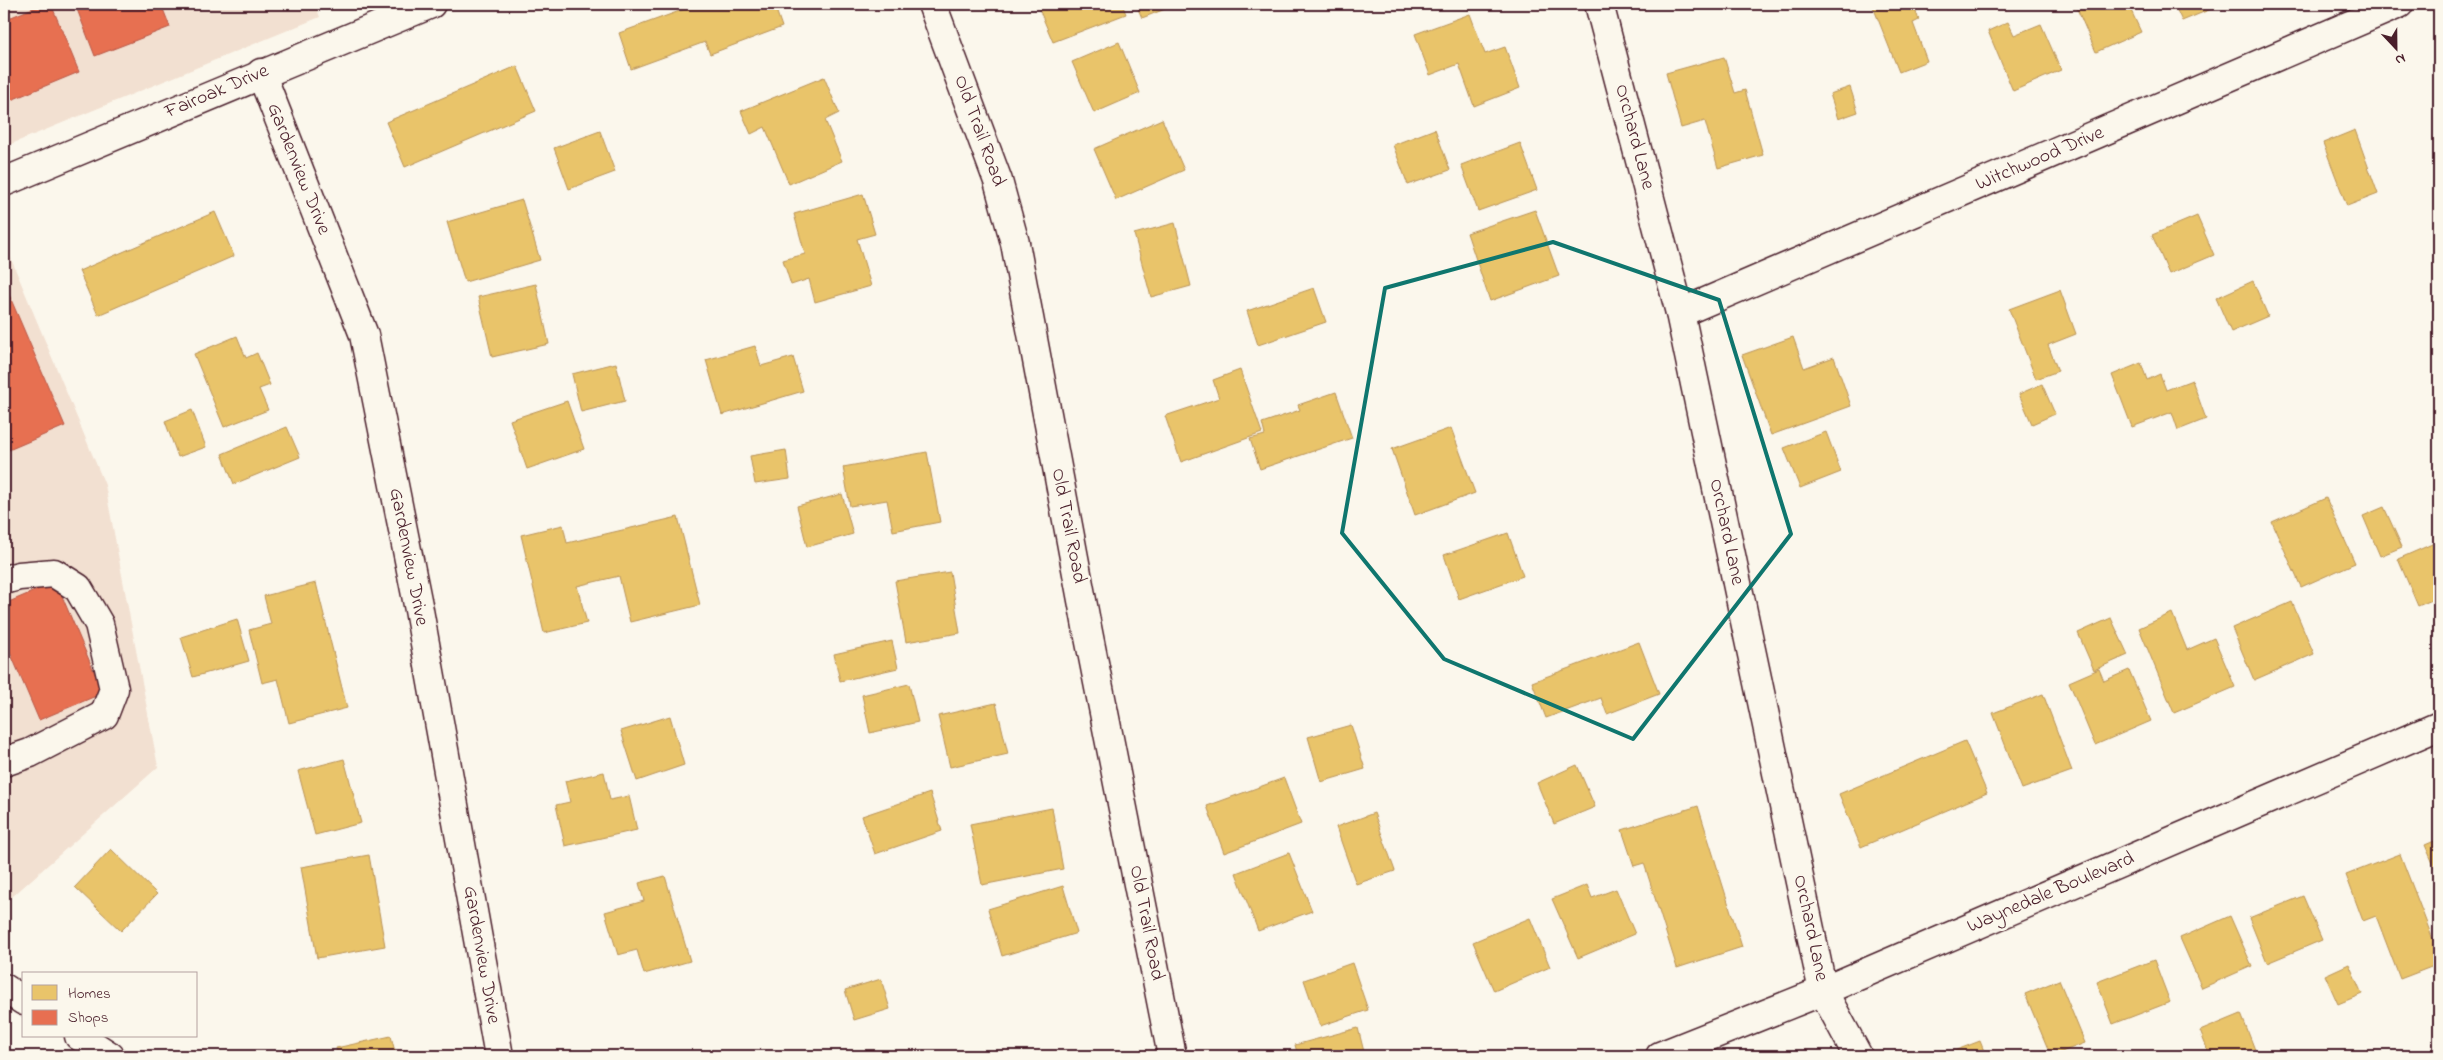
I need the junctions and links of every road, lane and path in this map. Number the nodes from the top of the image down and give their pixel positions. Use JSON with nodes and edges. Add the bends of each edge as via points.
{"nodes":[{"id":1,"x":431,"y":4,"type":"edge"},
{"id":2,"x":932,"y":4,"type":"edge"},
{"id":3,"x":1600,"y":4,"type":"edge"},
{"id":4,"x":2399,"y":4,"type":"edge"},
{"id":5,"x":261,"y":74,"type":"junction"},
{"id":6,"x":4,"y":182,"type":"edge"},
{"id":7,"x":1680,"y":313,"type":"junction"},
{"id":8,"x":4,"y":580,"type":"edge"},
{"id":9,"x":2439,"y":726,"type":"edge"},
{"id":10,"x":4,"y":762,"type":"edge"},
{"id":11,"x":4,"y":988,"type":"edge"},
{"id":12,"x":1823,"y":991,"type":"junction"},
{"id":13,"x":22,"y":999,"type":"edge"},
{"id":14,"x":82,"y":1038,"type":"edge"},
{"id":15,"x":110,"y":1056,"type":"edge"},
{"id":16,"x":499,"y":1056,"type":"edge"},
{"id":17,"x":1172,"y":1056,"type":"edge"},
{"id":18,"x":1660,"y":1056,"type":"edge"},
{"id":19,"x":1858,"y":1056,"type":"edge"}],
"edges":[{"from":1,"to":5,"type":"street","name":"Fairoak Drive"},
{"from":2,"to":17,"type":"street","name":"Old Trail Road","via":[[998,181],[1015,243]]},
{"from":3,"to":7,"type":"street","name":"Orchard Lane"},
{"from":4,"to":7,"type":"street","name":"Witchwood Drive"},
{"from":5,"to":6,"type":"street","name":"Fairoak Drive"},
{"from":5,"to":16,"type":"street","name":"Gardenview Drive","via":[[364,335],[419,610]]},
{"from":7,"to":12,"type":"street","name":"Orchard Lane"},
{"from":8,"to":10,"type":"street","via":[[54,573],[78,588],[99,624],[114,689],[104,715],[30,753]]},
{"from":9,"to":12,"type":"street","name":"Waynedale Boulevard"},
{"from":11,"to":13,"type":"street"},
{"from":12,"to":18,"type":"street","name":"Waynedale Boulevard"},
{"from":12,"to":19,"type":"street","name":"Orchard Lane"},
{"from":14,"to":15,"type":"street"}]}
